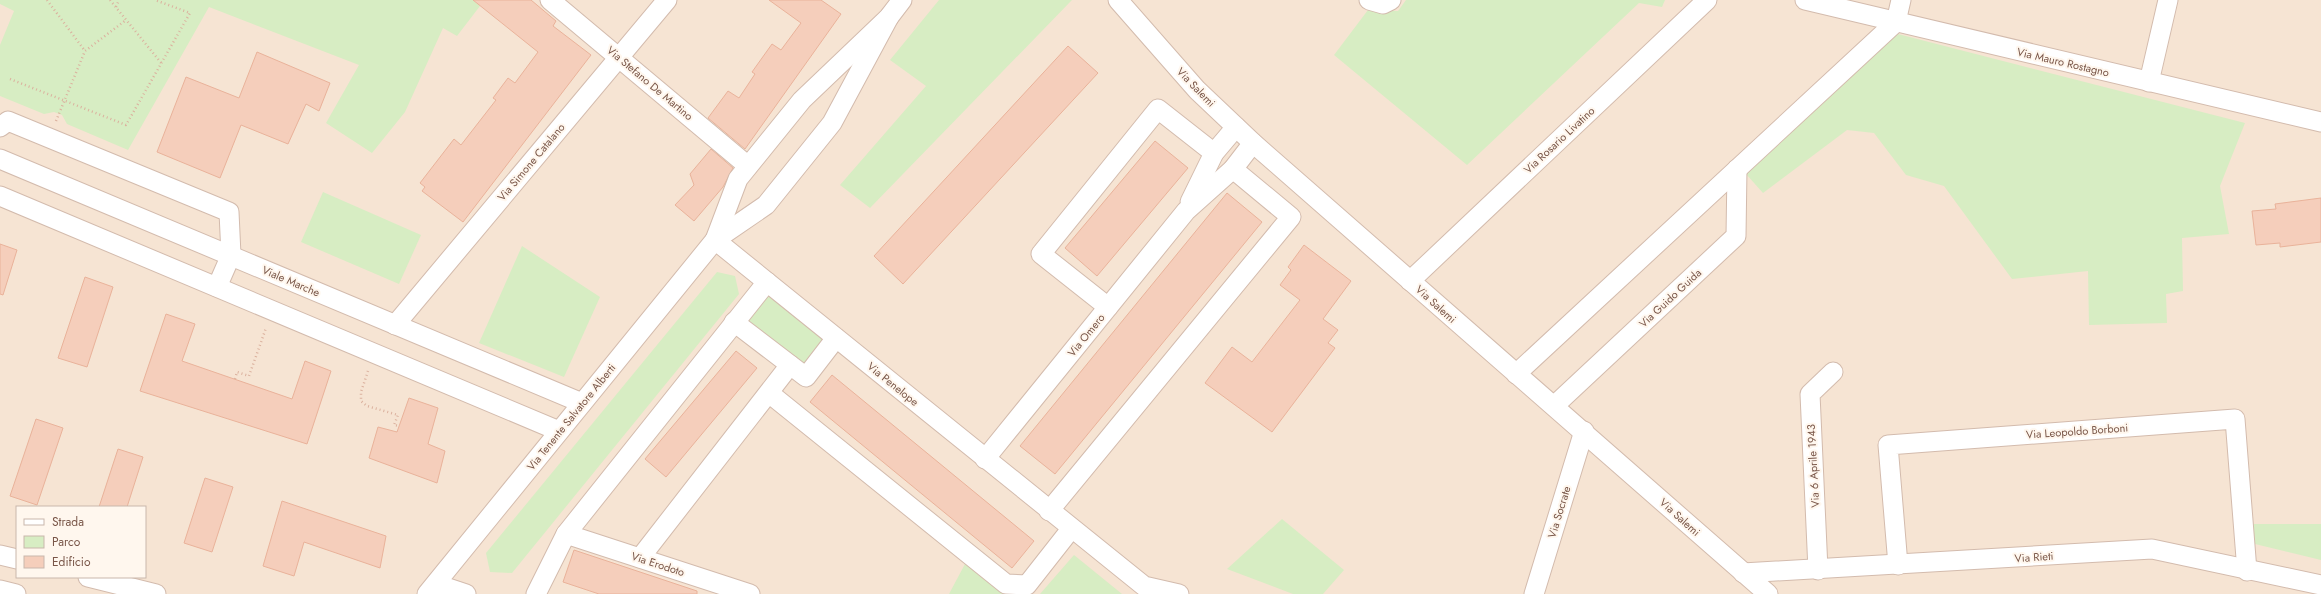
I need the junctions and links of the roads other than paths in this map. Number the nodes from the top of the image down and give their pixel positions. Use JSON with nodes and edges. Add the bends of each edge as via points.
{"nodes":[{"id":1,"x":550,"y":0,"type":"edge"},
{"id":2,"x":667,"y":0,"type":"edge"},
{"id":3,"x":902,"y":0,"type":"edge"},
{"id":4,"x":1118,"y":0,"type":"edge"},
{"id":5,"x":1369,"y":0,"type":"edge"},
{"id":6,"x":1391,"y":0,"type":"edge"},
{"id":7,"x":1707,"y":0,"type":"edge"},
{"id":8,"x":1805,"y":0,"type":"edge"},
{"id":9,"x":1901,"y":0,"type":"edge"},
{"id":10,"x":2168,"y":0,"type":"edge"},
{"id":11,"x":889,"y":17,"type":"junction"},
{"id":12,"x":1896,"y":22,"type":"junction"},
{"id":13,"x":619,"y":57,"type":"junction"},
{"id":14,"x":2149,"y":82,"type":"junction"},
{"id":15,"x":2321,"y":122,"type":"edge"},
{"id":16,"x":0,"y":127,"type":"edge"},
{"id":17,"x":1236,"y":127,"type":"junction"},
{"id":18,"x":1253,"y":143,"type":"junction"},
{"id":19,"x":1214,"y":153,"type":"junction"},
{"id":20,"x":0,"y":159,"type":"edge"},
{"id":21,"x":748,"y":166,"type":"junction"},
{"id":22,"x":1233,"y":169,"type":"junction"},
{"id":23,"x":1738,"y":169,"type":"junction"},
{"id":24,"x":0,"y":196,"type":"edge"},
{"id":25,"x":1186,"y":211,"type":"junction"},
{"id":26,"x":715,"y":240,"type":"junction"},
{"id":27,"x":231,"y":256,"type":"junction"},
{"id":28,"x":1410,"y":281,"type":"junction"},
{"id":29,"x":767,"y":282,"type":"junction"},
{"id":30,"x":217,"y":287,"type":"junction"},
{"id":31,"x":1108,"y":307,"type":"junction"},
{"id":32,"x":734,"y":322,"type":"junction"},
{"id":33,"x":395,"y":325,"type":"junction"},
{"id":34,"x":836,"y":338,"type":"junction"},
{"id":35,"x":790,"y":365,"type":"junction"},
{"id":36,"x":1833,"y":372,"type":"dead end"},
{"id":37,"x":1516,"y":374,"type":"junction"},
{"id":38,"x":769,"y":393,"type":"junction"},
{"id":39,"x":582,"y":403,"type":"junction"},
{"id":40,"x":1554,"y":406,"type":"junction"},
{"id":41,"x":559,"y":431,"type":"junction"},
{"id":42,"x":1584,"y":431,"type":"junction"},
{"id":43,"x":985,"y":459,"type":"junction"},
{"id":44,"x":1049,"y":511,"type":"junction"},
{"id":45,"x":1071,"y":529,"type":"junction"},
{"id":46,"x":566,"y":534,"type":"junction"},
{"id":47,"x":0,"y":555,"type":"edge"},
{"id":48,"x":640,"y":558,"type":"junction"},
{"id":49,"x":16,"y":559,"type":"edge"},
{"id":50,"x":1898,"y":565,"type":"junction"},
{"id":51,"x":1818,"y":570,"type":"junction"},
{"id":52,"x":2247,"y":571,"type":"junction"},
{"id":53,"x":1744,"y":574,"type":"junction"},
{"id":54,"x":92,"y":578,"type":"edge"},
{"id":55,"x":2321,"y":586,"type":"edge"},
{"id":56,"x":432,"y":589,"type":"edge"},
{"id":57,"x":0,"y":590,"type":"edge"},
{"id":58,"x":16,"y":594,"type":"edge"},
{"id":59,"x":156,"y":594,"type":"edge"},
{"id":60,"x":466,"y":594,"type":"edge"},
{"id":61,"x":536,"y":594,"type":"edge"},
{"id":62,"x":750,"y":594,"type":"edge"},
{"id":63,"x":1179,"y":594,"type":"edge"},
{"id":64,"x":1534,"y":594,"type":"edge"},
{"id":65,"x":1768,"y":594,"type":"edge"}],
"edges":[{"from":1,"to":13,"type":"street","name":"Via Stefano De Martino"},
{"from":2,"to":13,"type":"street","name":"Via Simone Catalano"},
{"from":3,"to":11,"type":"street","name":"Via Tenente Salvatore Alberti"},
{"from":4,"to":17,"type":"street","name":"Via Salemi","via":[[1197,90]]},
{"from":5,"to":6,"type":"street","via":[[1383,4]]},
{"from":7,"to":28,"type":"street","name":"Via Rosario Livatino"},
{"from":8,"to":12,"type":"street","name":"Via Mauro Rostagno"},
{"from":9,"to":12,"type":"street"},
{"from":10,"to":14,"type":"street"},
{"from":11,"to":21,"type":"street","name":"Via Tenente Salvatore Alberti","via":[[802,100]]},
{"from":11,"to":26,"type":"street","name":"Via Tenente Salvatore Alberti","via":[[832,123],[766,205]]},
{"from":12,"to":14,"type":"street","name":"Via Mauro Rostagno"},
{"from":12,"to":23,"type":"street"},
{"from":13,"to":21,"type":"street","name":"Via Stefano De Martino"},
{"from":13,"to":33,"type":"street","name":"Via Simone Catalano"},
{"from":14,"to":15,"type":"street","name":"Via Mauro Rostagno"},
{"from":16,"to":27,"type":"street","via":[[8,121],[229,212]]},
{"from":17,"to":18,"type":"street","name":"Via Salemi"},
{"from":17,"to":19,"type":"street"},
{"from":18,"to":22,"type":"street"},
{"from":18,"to":28,"type":"street","name":"Via Salemi"},
{"from":19,"to":25,"type":"street"},
{"from":19,"to":31,"type":"street","via":[[1158,109],[1041,254]]},
{"from":20,"to":27,"type":"street","name":"Viale Marche"},
{"from":21,"to":26,"type":"street","name":"Via Tenente Salvatore Alberti","via":[[738,179]]},
{"from":22,"to":25,"type":"street"},
{"from":22,"to":44,"type":"street","via":[[1291,217]]},
{"from":23,"to":37,"type":"street"},
{"from":23,"to":40,"type":"street","name":"Via Guido Guida","via":[[1736,236]]},
{"from":24,"to":30,"type":"street"},
{"from":25,"to":31,"type":"street","name":"Via Omero"},
{"from":26,"to":29,"type":"street","name":"Via Penelope"},
{"from":26,"to":39,"type":"street","name":"Via Tenente Salvatore Alberti"},
{"from":27,"to":30,"type":"street"},
{"from":27,"to":33,"type":"street","name":"Viale Marche"},
{"from":28,"to":37,"type":"street","name":"Via Salemi"},
{"from":29,"to":32,"type":"street"},
{"from":29,"to":34,"type":"street","name":"Via Penelope"},
{"from":30,"to":41,"type":"street"},
{"from":31,"to":43,"type":"street","name":"Via Omero"},
{"from":32,"to":35,"type":"street"},
{"from":32,"to":46,"type":"street"},
{"from":33,"to":39,"type":"street","name":"Viale Marche"},
{"from":34,"to":35,"type":"street","via":[[806,377]]},
{"from":34,"to":43,"type":"street","name":"Via Penelope"},
{"from":35,"to":38,"type":"street"},
{"from":36,"to":51,"type":"street","name":"Via 6 Aprile 1943","via":[[1810,394]]},
{"from":37,"to":40,"type":"street","name":"Via Salemi"},
{"from":38,"to":45,"type":"street","via":[[1006,584],[1026,585]]},
{"from":38,"to":48,"type":"street"},
{"from":39,"to":41,"type":"street","name":"Via Tenente Salvatore Alberti"},
{"from":40,"to":42,"type":"street","name":"Via Salemi"},
{"from":41,"to":56,"type":"street","name":"Via Tenente Salvatore Alberti"},
{"from":42,"to":53,"type":"street","name":"Via Salemi"},
{"from":42,"to":64,"type":"street","name":"Via Socrate"},
{"from":43,"to":44,"type":"street","name":"Via Penelope"},
{"from":44,"to":45,"type":"street","name":"Via Penelope"},
{"from":45,"to":63,"type":"street","name":"Via Penelope","via":[[1144,586]]},
{"from":46,"to":48,"type":"street","name":"Via Erodoto"},
{"from":46,"to":61,"type":"street"},
{"from":47,"to":49,"type":"street"},
{"from":48,"to":62,"type":"street","name":"Via Erodoto"},
{"from":50,"to":51,"type":"street","name":"Via Rieti"},
{"from":50,"to":52,"type":"street","name":"Via Rieti","via":[[2152,549]]},
{"from":50,"to":52,"type":"street","name":"Via Leopoldo Borboni","via":[[1888,445],[2235,419]]},
{"from":51,"to":53,"type":"street","name":"Via Rieti"},
{"from":52,"to":55,"type":"street","name":"Via Rieti"},
{"from":53,"to":65,"type":"street","name":"Via Salemi"},
{"from":54,"to":59,"type":"street"},
{"from":56,"to":60,"type":"street"},
{"from":57,"to":58,"type":"street"}]}
